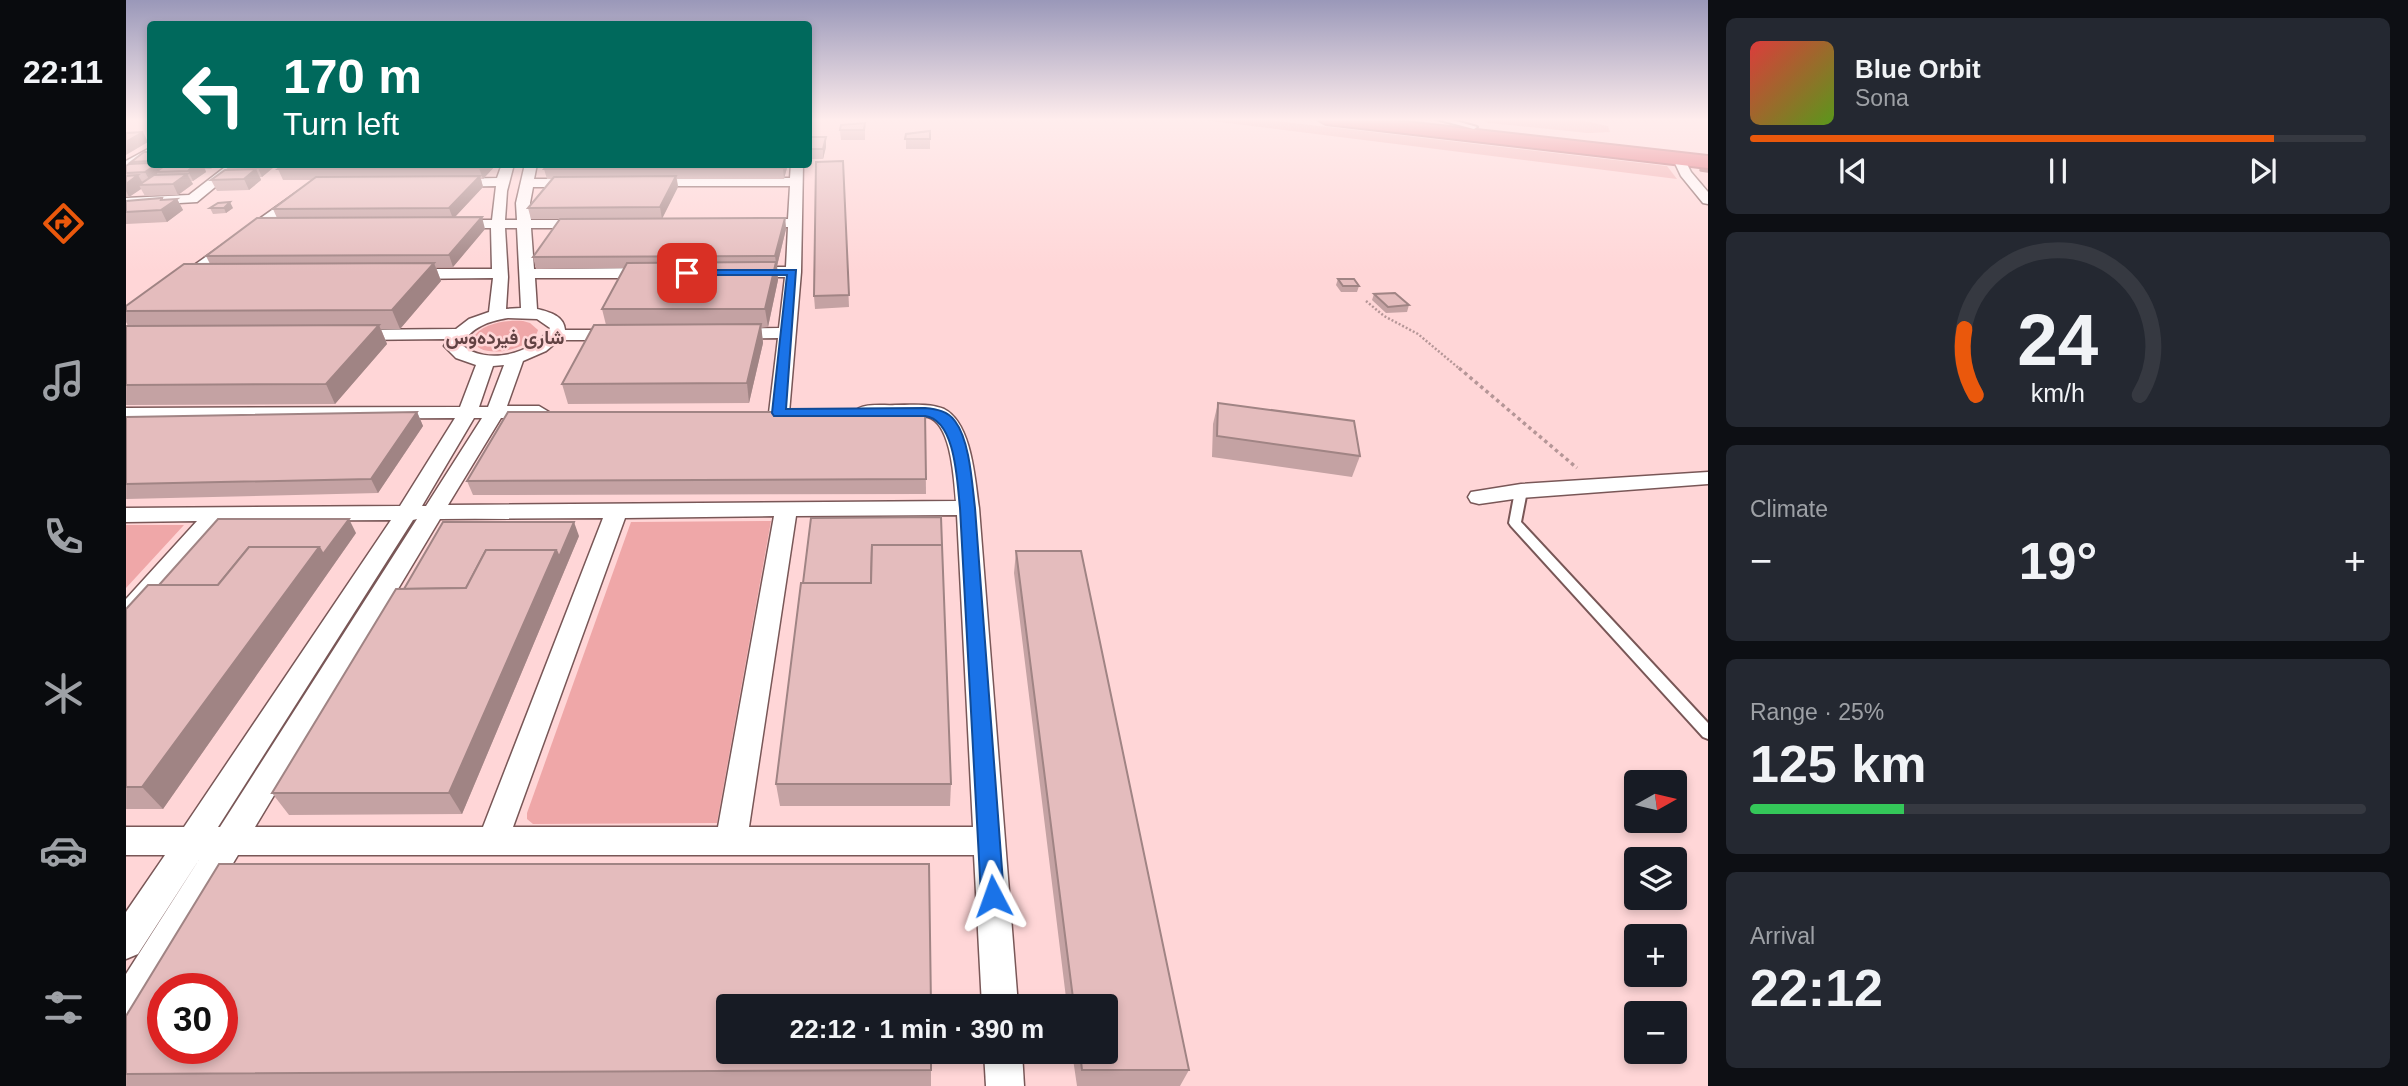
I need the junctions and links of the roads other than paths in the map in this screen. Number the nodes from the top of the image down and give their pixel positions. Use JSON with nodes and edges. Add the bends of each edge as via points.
{"nodes":[{"id":1,"x":230,"y":170,"type":"edge"},
{"id":2,"x":506,"y":170,"type":"edge"},
{"id":3,"x":530,"y":170,"type":"edge"},
{"id":4,"x":797,"y":170,"type":"edge"},
{"id":5,"x":1685,"y":170,"type":"edge"},
{"id":6,"x":1690,"y":180,"type":"junction"},
{"id":7,"x":502,"y":182,"type":"junction"},
{"id":8,"x":634,"y":182,"type":"edge"},
{"id":9,"x":796,"y":182,"type":"junction"},
{"id":10,"x":1708,"y":182,"type":"edge"},
{"id":11,"x":305,"y":183,"type":"edge"},
{"id":12,"x":435,"y":183,"type":"edge"},
{"id":13,"x":526,"y":183,"type":"junction"},
{"id":14,"x":593,"y":183,"type":"edge"},
{"id":15,"x":1708,"y":200,"type":"edge"},
{"id":16,"x":126,"y":202,"type":"edge"},
{"id":17,"x":740,"y":223,"type":"edge"},
{"id":18,"x":793,"y":223,"type":"junction"},
{"id":19,"x":443,"y":224,"type":"edge"},
{"id":20,"x":497,"y":224,"type":"junction"},
{"id":21,"x":605,"y":224,"type":"edge"},
{"id":22,"x":257,"y":225,"type":"junction"},
{"id":23,"x":284,"y":225,"type":"edge"},
{"id":24,"x":524,"y":225,"type":"junction"},
{"id":25,"x":737,"y":272,"type":"edge"},
{"id":26,"x":793,"y":272,"type":"junction"},
{"id":27,"x":500,"y":273,"type":"junction"},
{"id":28,"x":668,"y":273,"type":"edge"},
{"id":29,"x":190,"y":274,"type":"junction"},
{"id":30,"x":217,"y":274,"type":"edge"},
{"id":31,"x":392,"y":274,"type":"edge"},
{"id":32,"x":529,"y":274,"type":"junction"},
{"id":33,"x":169,"y":291,"type":"edge"},
{"id":34,"x":530,"y":313,"type":"junction"},
{"id":35,"x":497,"y":315,"type":"junction"},
{"id":36,"x":457,"y":334,"type":"junction"},
{"id":37,"x":719,"y":334,"type":"edge"},
{"id":38,"x":787,"y":334,"type":"junction"},
{"id":39,"x":333,"y":335,"type":"edge"},
{"id":40,"x":556,"y":335,"type":"junction"},
{"id":41,"x":638,"y":335,"type":"edge"},
{"id":42,"x":516,"y":357,"type":"junction"},
{"id":43,"x":486,"y":361,"type":"junction"},
{"id":44,"x":468,"y":412,"type":"junction"},
{"id":45,"x":495,"y":412,"type":"junction"},
{"id":46,"x":563,"y":412,"type":"edge"},
{"id":47,"x":845,"y":412,"type":"edge"},
{"id":48,"x":752,"y":413,"type":"edge"},
{"id":49,"x":779,"y":413,"type":"junction"},
{"id":50,"x":806,"y":413,"type":"edge"},
{"id":51,"x":126,"y":414,"type":"edge"},
{"id":52,"x":1708,"y":478,"type":"edge"},
{"id":53,"x":1521,"y":491,"type":"junction"},
{"id":54,"x":1479,"y":497,"type":"dead end"},
{"id":55,"x":968,"y":508,"type":"junction"},
{"id":56,"x":617,"y":511,"type":"junction"},
{"id":57,"x":786,"y":511,"type":"junction"},
{"id":58,"x":407,"y":512,"type":"junction"},
{"id":59,"x":434,"y":512,"type":"junction"},
{"id":60,"x":216,"y":514,"type":"junction"},
{"id":61,"x":126,"y":515,"type":"edge"},
{"id":62,"x":126,"y":615,"type":"edge"},
{"id":63,"x":1708,"y":733,"type":"edge"},
{"id":64,"x":228,"y":839,"type":"junction"},
{"id":65,"x":192,"y":840,"type":"junction"},
{"id":66,"x":493,"y":840,"type":"junction"},
{"id":67,"x":126,"y":841,"type":"edge"},
{"id":68,"x":989,"y":841,"type":"junction"},
{"id":69,"x":731,"y":842,"type":"junction"},
{"id":70,"x":126,"y":942,"type":"edge"},
{"id":71,"x":999,"y":994,"type":"edge"},
{"id":72,"x":126,"y":1007,"type":"edge"},
{"id":73,"x":1004,"y":1064,"type":"edge"},
{"id":74,"x":1005,"y":1086,"type":"edge"}],
"edges":[{"from":1,"to":16,"type":"street","via":[[192,199]]},
{"from":2,"to":7,"type":"street"},
{"from":3,"to":13,"type":"street"},
{"from":4,"to":9,"type":"street"},
{"from":5,"to":6,"type":"street"},
{"from":6,"to":10,"type":"street"},
{"from":6,"to":15,"type":"street"},
{"from":7,"to":12,"type":"street"},
{"from":7,"to":20,"type":"street"},
{"from":8,"to":9,"type":"street"},
{"from":9,"to":18,"type":"street"},
{"from":11,"to":22,"type":"street"},
{"from":13,"to":14,"type":"street"},
{"from":13,"to":24,"type":"street"},
{"from":17,"to":18,"type":"street"},
{"from":18,"to":26,"type":"street"},
{"from":19,"to":20,"type":"street"},
{"from":20,"to":24,"type":"street"},
{"from":20,"to":27,"type":"street"},
{"from":21,"to":24,"type":"street"},
{"from":22,"to":23,"type":"street"},
{"from":22,"to":29,"type":"street"},
{"from":24,"to":32,"type":"street"},
{"from":25,"to":26,"type":"street"},
{"from":26,"to":38,"type":"street"},
{"from":27,"to":31,"type":"street"},
{"from":27,"to":35,"type":"street"},
{"from":28,"to":32,"type":"street"},
{"from":29,"to":30,"type":"street"},
{"from":29,"to":33,"type":"street"},
{"from":32,"to":34,"type":"street"},
{"from":34,"to":35,"type":"street"},
{"from":34,"to":40,"type":"street","via":[[555,321]]},
{"from":35,"to":36,"type":"street"},
{"from":36,"to":39,"type":"street"},
{"from":36,"to":43,"type":"street","via":[[453,345],[458,352]]},
{"from":37,"to":38,"type":"street"},
{"from":38,"to":49,"type":"street"},
{"from":40,"to":41,"type":"street"},
{"from":40,"to":42,"type":"street","via":[[535,351]]},
{"from":42,"to":43,"type":"street"},
{"from":42,"to":45,"type":"street"},
{"from":43,"to":44,"type":"street"},
{"from":44,"to":45,"type":"street"},
{"from":44,"to":51,"type":"street"},
{"from":44,"to":58,"type":"street"},
{"from":45,"to":46,"type":"street"},
{"from":45,"to":59,"type":"street"},
{"from":47,"to":55,"type":"street","via":[[925,412],[949,422]]},
{"from":48,"to":49,"type":"street"},
{"from":49,"to":50,"type":"street"},
{"from":52,"to":53,"type":"street"},
{"from":53,"to":54,"type":"street"},
{"from":53,"to":63,"type":"lane","via":[[1515,523]]},
{"from":55,"to":57,"type":"street"},
{"from":55,"to":68,"type":"street"},
{"from":56,"to":57,"type":"street"},
{"from":56,"to":59,"type":"street"},
{"from":56,"to":66,"type":"street"},
{"from":57,"to":69,"type":"street"},
{"from":58,"to":59,"type":"street"},
{"from":58,"to":60,"type":"street"},
{"from":58,"to":65,"type":"street"},
{"from":59,"to":64,"type":"street"},
{"from":60,"to":61,"type":"street"},
{"from":60,"to":62,"type":"street"},
{"from":64,"to":65,"type":"street"},
{"from":64,"to":66,"type":"street"},
{"from":64,"to":72,"type":"street"},
{"from":65,"to":67,"type":"street"},
{"from":65,"to":70,"type":"street"},
{"from":66,"to":69,"type":"street"},
{"from":68,"to":69,"type":"street"},
{"from":68,"to":71,"type":"street"},
{"from":73,"to":74,"type":"street"}]}
